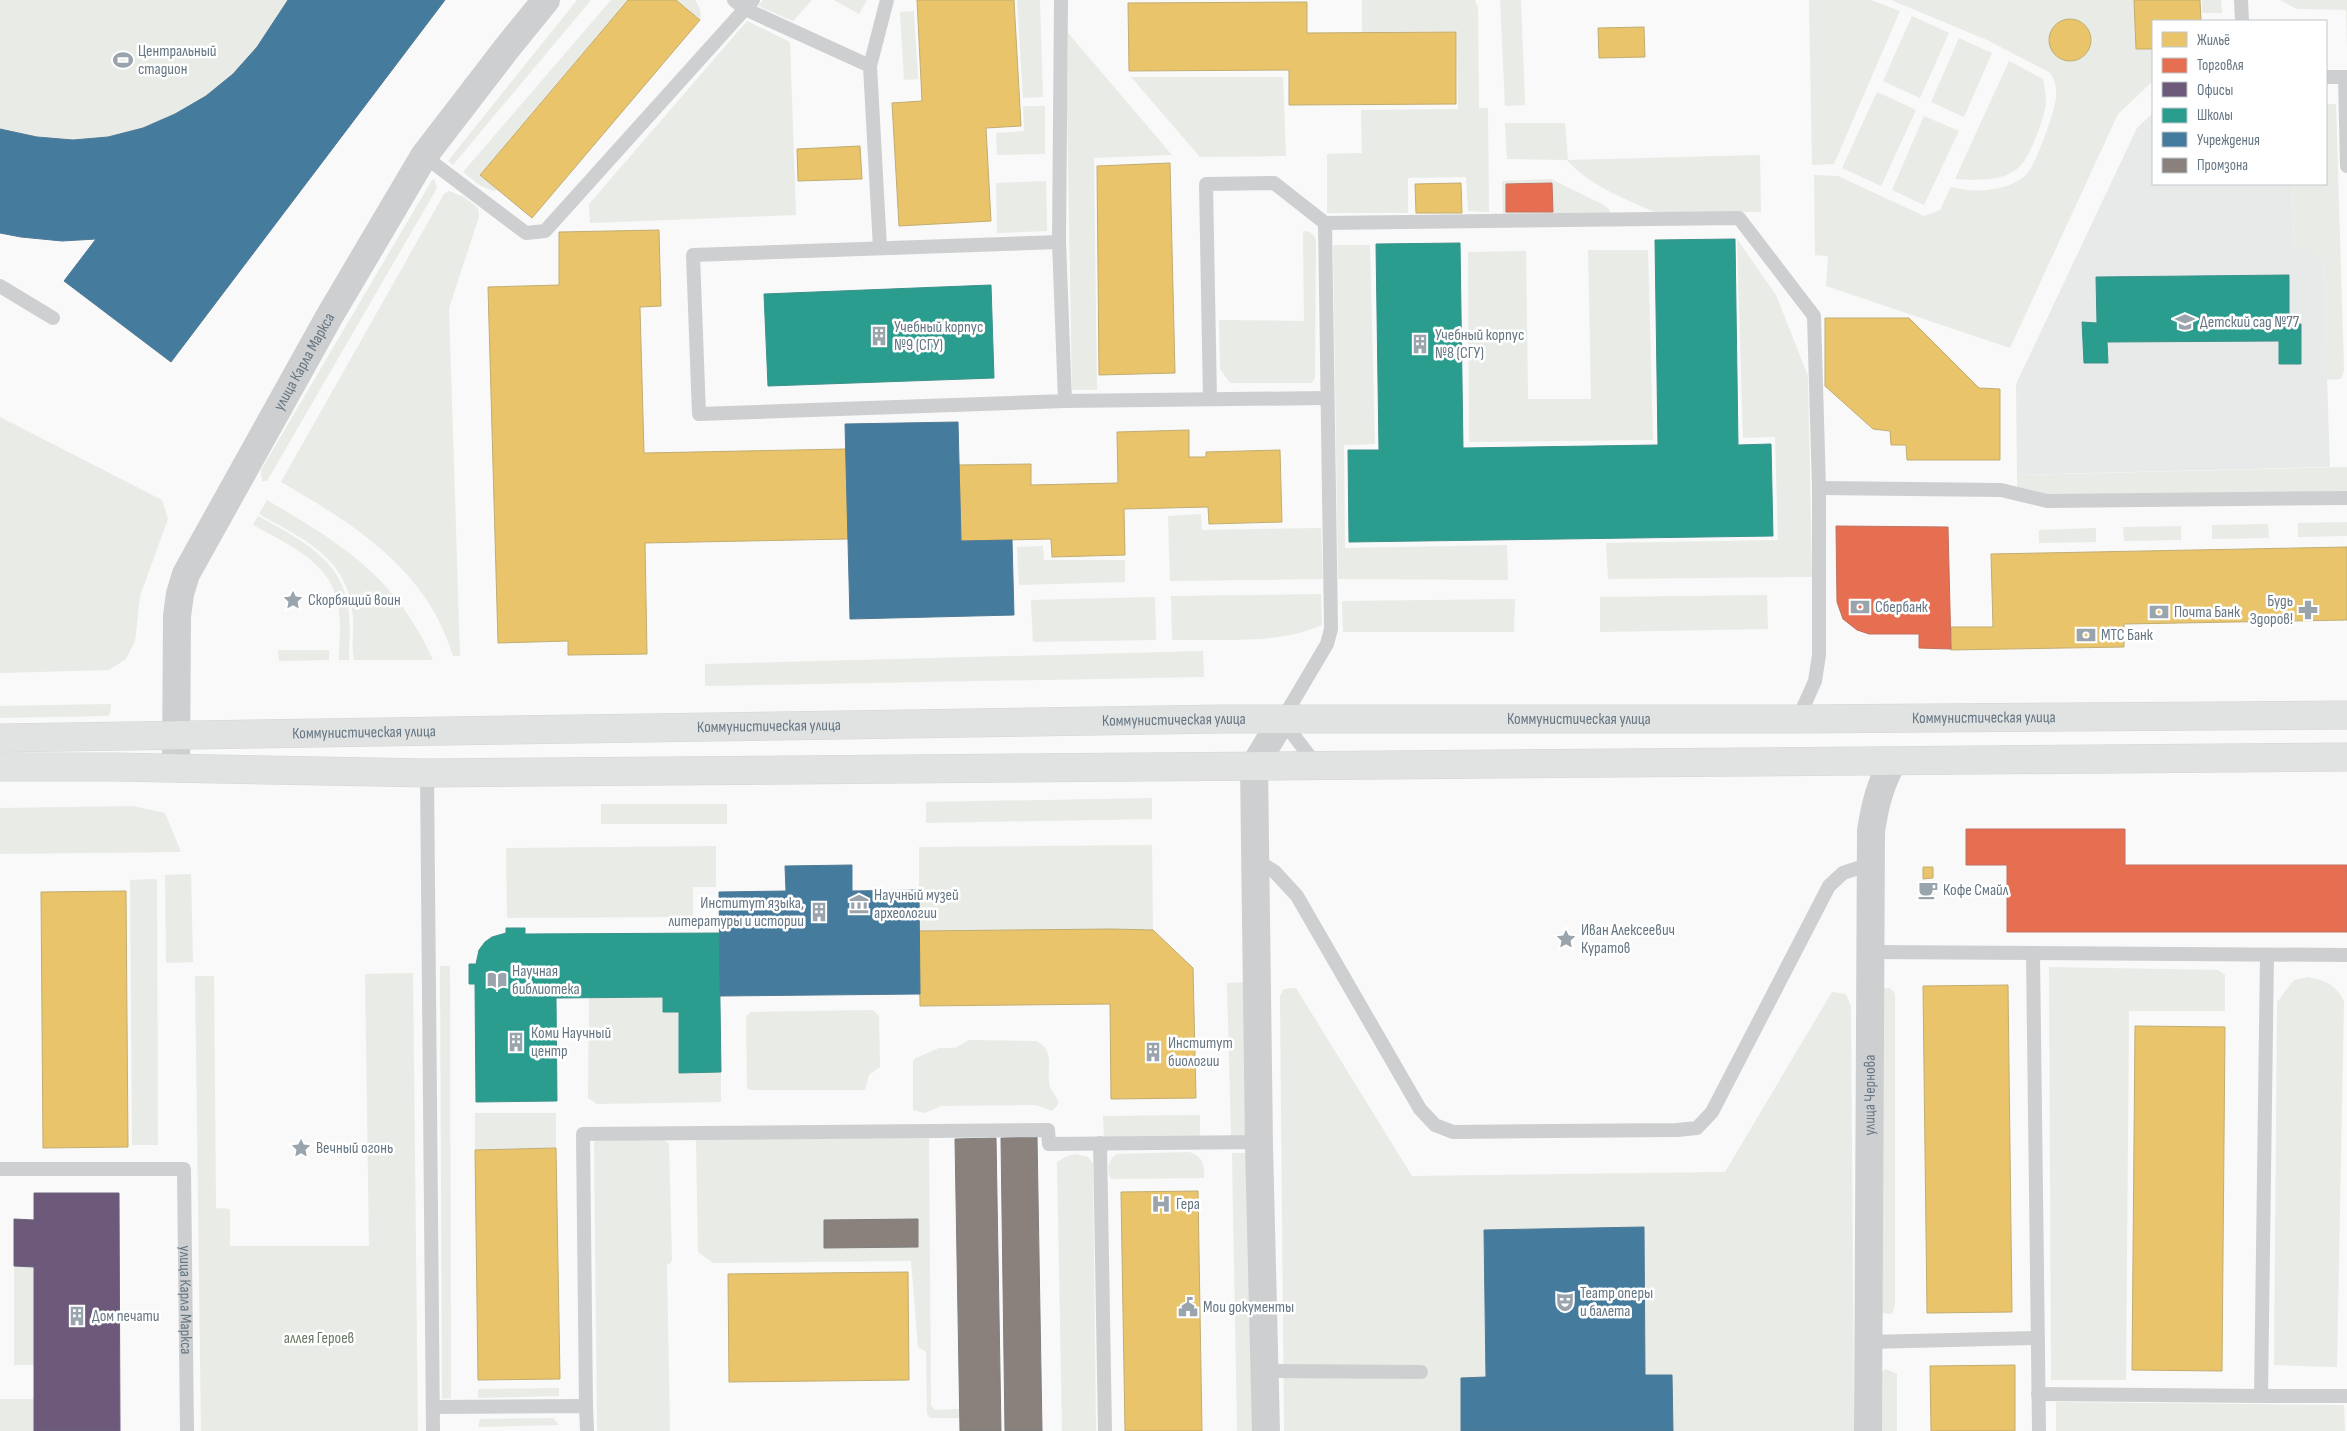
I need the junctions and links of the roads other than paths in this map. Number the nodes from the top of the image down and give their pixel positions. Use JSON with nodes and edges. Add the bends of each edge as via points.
{"nodes":[{"id":1,"x":546,"y":0,"type":"edge"},
{"id":2,"x":734,"y":0,"type":"edge"},
{"id":3,"x":887,"y":0,"type":"edge"},
{"id":4,"x":1061,"y":0,"type":"edge"},
{"id":5,"x":2241,"y":0,"type":"edge"},
{"id":6,"x":749,"y":5,"type":"edge"},
{"id":7,"x":2242,"y":20,"type":"edge"},
{"id":8,"x":870,"y":66,"type":"junction"},
{"id":9,"x":2327,"y":77,"type":"edge"},
{"id":10,"x":2346,"y":77,"type":"edge"},
{"id":11,"x":424,"y":156,"type":"junction"},
{"id":12,"x":2347,"y":166,"type":"edge"},
{"id":13,"x":1325,"y":223,"type":"junction"},
{"id":14,"x":1059,"y":242,"type":"junction"},
{"id":15,"x":880,"y":248,"type":"junction"},
{"id":16,"x":0,"y":286,"type":"edge"},
{"id":17,"x":53,"y":318,"type":"dead end"},
{"id":18,"x":1326,"y":398,"type":"junction"},
{"id":19,"x":1210,"y":400,"type":"junction"},
{"id":20,"x":1065,"y":401,"type":"junction"},
{"id":21,"x":1819,"y":488,"type":"junction"},
{"id":22,"x":2347,"y":498,"type":"edge"},
{"id":23,"x":2347,"y":715,"type":"edge"},
{"id":24,"x":1798,"y":719,"type":"junction"},
{"id":25,"x":1282,"y":720,"type":"junction"},
{"id":26,"x":175,"y":736,"type":"junction"},
{"id":27,"x":0,"y":738,"type":"edge"},
{"id":28,"x":2347,"y":757,"type":"edge"},
{"id":29,"x":1892,"y":763,"type":"junction"},
{"id":30,"x":1254,"y":766,"type":"junction"},
{"id":31,"x":1318,"y":766,"type":"junction"},
{"id":32,"x":0,"y":767,"type":"edge"},
{"id":33,"x":176,"y":768,"type":"junction"},
{"id":34,"x":427,"y":773,"type":"junction"},
{"id":35,"x":1256,"y":860,"type":"junction"},
{"id":36,"x":1870,"y":864,"type":"junction"},
{"id":37,"x":1870,"y":952,"type":"junction"},
{"id":38,"x":2033,"y":954,"type":"junction"},
{"id":39,"x":2267,"y":955,"type":"junction"},
{"id":40,"x":2347,"y":955,"type":"edge"},
{"id":41,"x":1259,"y":1142,"type":"junction"},
{"id":42,"x":1100,"y":1143,"type":"junction"},
{"id":43,"x":0,"y":1169,"type":"edge"},
{"id":44,"x":2038,"y":1338,"type":"junction"},
{"id":45,"x":1868,"y":1342,"type":"junction"},
{"id":46,"x":1265,"y":1371,"type":"junction"},
{"id":47,"x":1421,"y":1372,"type":"dead end"},
{"id":48,"x":2038,"y":1394,"type":"junction"},
{"id":49,"x":2261,"y":1396,"type":"junction"},
{"id":50,"x":2347,"y":1396,"type":"edge"},
{"id":51,"x":586,"y":1406,"type":"junction"},
{"id":52,"x":433,"y":1407,"type":"junction"},
{"id":53,"x":187,"y":1431,"type":"edge"},
{"id":54,"x":433,"y":1431,"type":"edge"},
{"id":55,"x":587,"y":1431,"type":"edge"},
{"id":56,"x":1105,"y":1431,"type":"edge"},
{"id":57,"x":1266,"y":1431,"type":"edge"},
{"id":58,"x":1868,"y":1431,"type":"edge"},
{"id":59,"x":2039,"y":1431,"type":"edge"}],
"edges":[{"from":1,"to":11,"type":"street","name":"улица Карла Маркса"},
{"from":2,"to":6,"type":"lane"},
{"from":3,"to":8,"type":"lane"},
{"from":4,"to":14,"type":"lane"},
{"from":5,"to":7,"type":"lane"},
{"from":6,"to":8,"type":"lane"},
{"from":6,"to":11,"type":"lane","via":[[545,231],[526,233]]},
{"from":8,"to":15,"type":"lane"},
{"from":9,"to":10,"type":"lane"},
{"from":10,"to":12,"type":"lane"},
{"from":11,"to":26,"type":"street","name":"улица Карла Маркса","via":[[328,317],[186,574],[177,616]]},
{"from":13,"to":18,"type":"lane"},
{"from":13,"to":19,"type":"lane","via":[[1274,182],[1206,184]]},
{"from":13,"to":21,"type":"lane","via":[[1739,218],[1814,316]]},
{"from":14,"to":15,"type":"lane"},
{"from":14,"to":20,"type":"lane"},
{"from":15,"to":20,"type":"lane","via":[[692,255],[699,414]]},
{"from":16,"to":17,"type":"lane"},
{"from":18,"to":19,"type":"lane"},
{"from":18,"to":25,"type":"lane","via":[[1331,629],[1327,644]]},
{"from":19,"to":20,"type":"lane"},
{"from":21,"to":22,"type":"lane","via":[[2001,490],[2047,501]]},
{"from":21,"to":24,"type":"lane","via":[[1819,655],[1814,681]]},
{"from":23,"to":24,"type":"main road","name":"Коммунистическая улица"},
{"from":24,"to":25,"type":"main road","name":"Коммунистическая улица"},
{"from":25,"to":26,"type":"main road","name":"Коммунистическая улица"},
{"from":25,"to":30,"type":"street"},
{"from":25,"to":31,"type":"lane"},
{"from":26,"to":27,"type":"main road","name":"Коммунистическая улица"},
{"from":26,"to":33,"type":"street","name":"улица Карла Маркса"},
{"from":28,"to":29,"type":"main road"},
{"from":29,"to":31,"type":"main road"},
{"from":29,"to":36,"type":"street","name":"улица Чернова","via":[[1875,802]]},
{"from":30,"to":31,"type":"main road"},
{"from":30,"to":34,"type":"main road"},
{"from":30,"to":35,"type":"street"},
{"from":32,"to":33,"type":"main road"},
{"from":33,"to":34,"type":"main road"},
{"from":34,"to":52,"type":"lane"},
{"from":35,"to":36,"type":"lane","via":[[1274,872],[1297,896],[1420,1109],[1435,1125],[1453,1132],[1697,1128],[1712,1112],[1829,886],[1844,873]]},
{"from":35,"to":41,"type":"street"},
{"from":36,"to":37,"type":"street","name":"улица Чернова"},
{"from":37,"to":38,"type":"lane"},
{"from":37,"to":45,"type":"street","name":"улица Чернова"},
{"from":38,"to":39,"type":"lane"},
{"from":38,"to":44,"type":"lane"},
{"from":39,"to":40,"type":"lane"},
{"from":39,"to":49,"type":"lane"},
{"from":41,"to":42,"type":"lane"},
{"from":41,"to":46,"type":"street"},
{"from":42,"to":51,"type":"lane","via":[[1049,1144],[1048,1130],[582,1134]]},
{"from":42,"to":56,"type":"lane"},
{"from":43,"to":53,"type":"lane","name":"улица Карла Маркса","via":[[184,1169]]},
{"from":44,"to":45,"type":"lane"},
{"from":44,"to":48,"type":"lane"},
{"from":45,"to":58,"type":"street","name":"улица Чернова"},
{"from":46,"to":47,"type":"lane"},
{"from":46,"to":57,"type":"street"},
{"from":48,"to":49,"type":"lane"},
{"from":48,"to":59,"type":"lane"},
{"from":49,"to":50,"type":"lane"},
{"from":51,"to":52,"type":"lane"},
{"from":51,"to":55,"type":"lane"},
{"from":52,"to":54,"type":"lane"}]}
